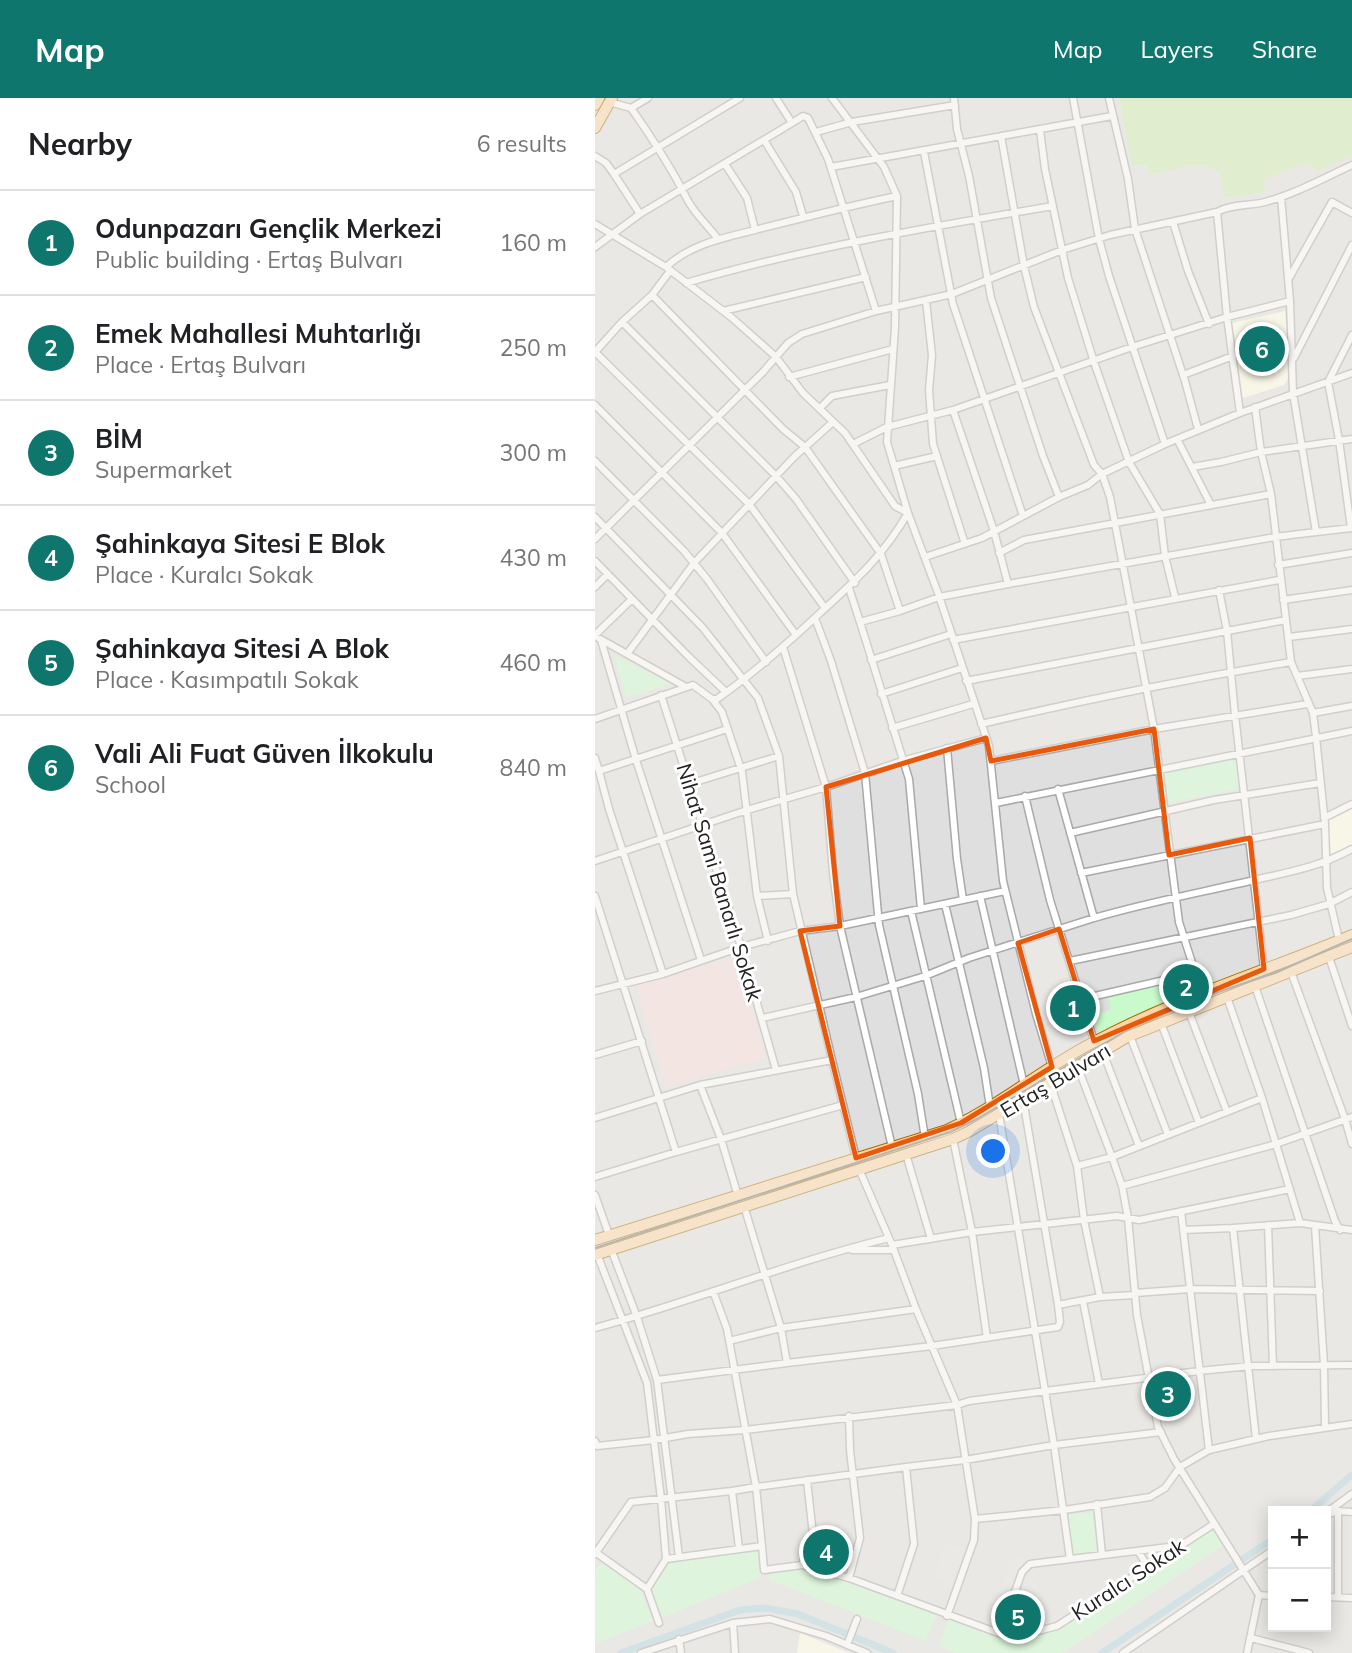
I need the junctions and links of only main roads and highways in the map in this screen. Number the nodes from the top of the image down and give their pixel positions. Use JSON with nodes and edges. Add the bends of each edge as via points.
{"nodes":[{"id":1,"x":603,"y":99,"type":"edge"},
{"id":2,"x":595,"y":105,"type":"edge"},
{"id":3,"x":595,"y":128,"type":"edge"},
{"id":4,"x":1352,"y":935,"type":"edge"},
{"id":5,"x":1352,"y":947,"type":"edge"},
{"id":6,"x":994,"y":1111,"type":"junction"},
{"id":7,"x":858,"y":1164,"type":"junction"},
{"id":8,"x":596,"y":1238,"type":"edge"},
{"id":9,"x":596,"y":1254,"type":"edge"}],
"edges":[{"from":1,"to":2,"type":"main road"},
{"from":1,"to":3,"type":"main road"},
{"from":4,"to":6,"type":"main road","name":"Ertaş Bulvarı","via":[[1094,1041]]},
{"from":5,"to":6,"type":"main road","name":"Ertaş Bulvarı","via":[[1130,1036]]},
{"from":6,"to":7,"type":"main road","name":"Ertaş Bulvarı"},
{"from":6,"to":7,"type":"main road","name":"Ertaş Bulvarı","via":[[953,1139]]},
{"from":7,"to":8,"type":"main road","name":"Ertaş Bulvarı"},
{"from":7,"to":9,"type":"main road","name":"Ertaş Bulvarı"}]}
